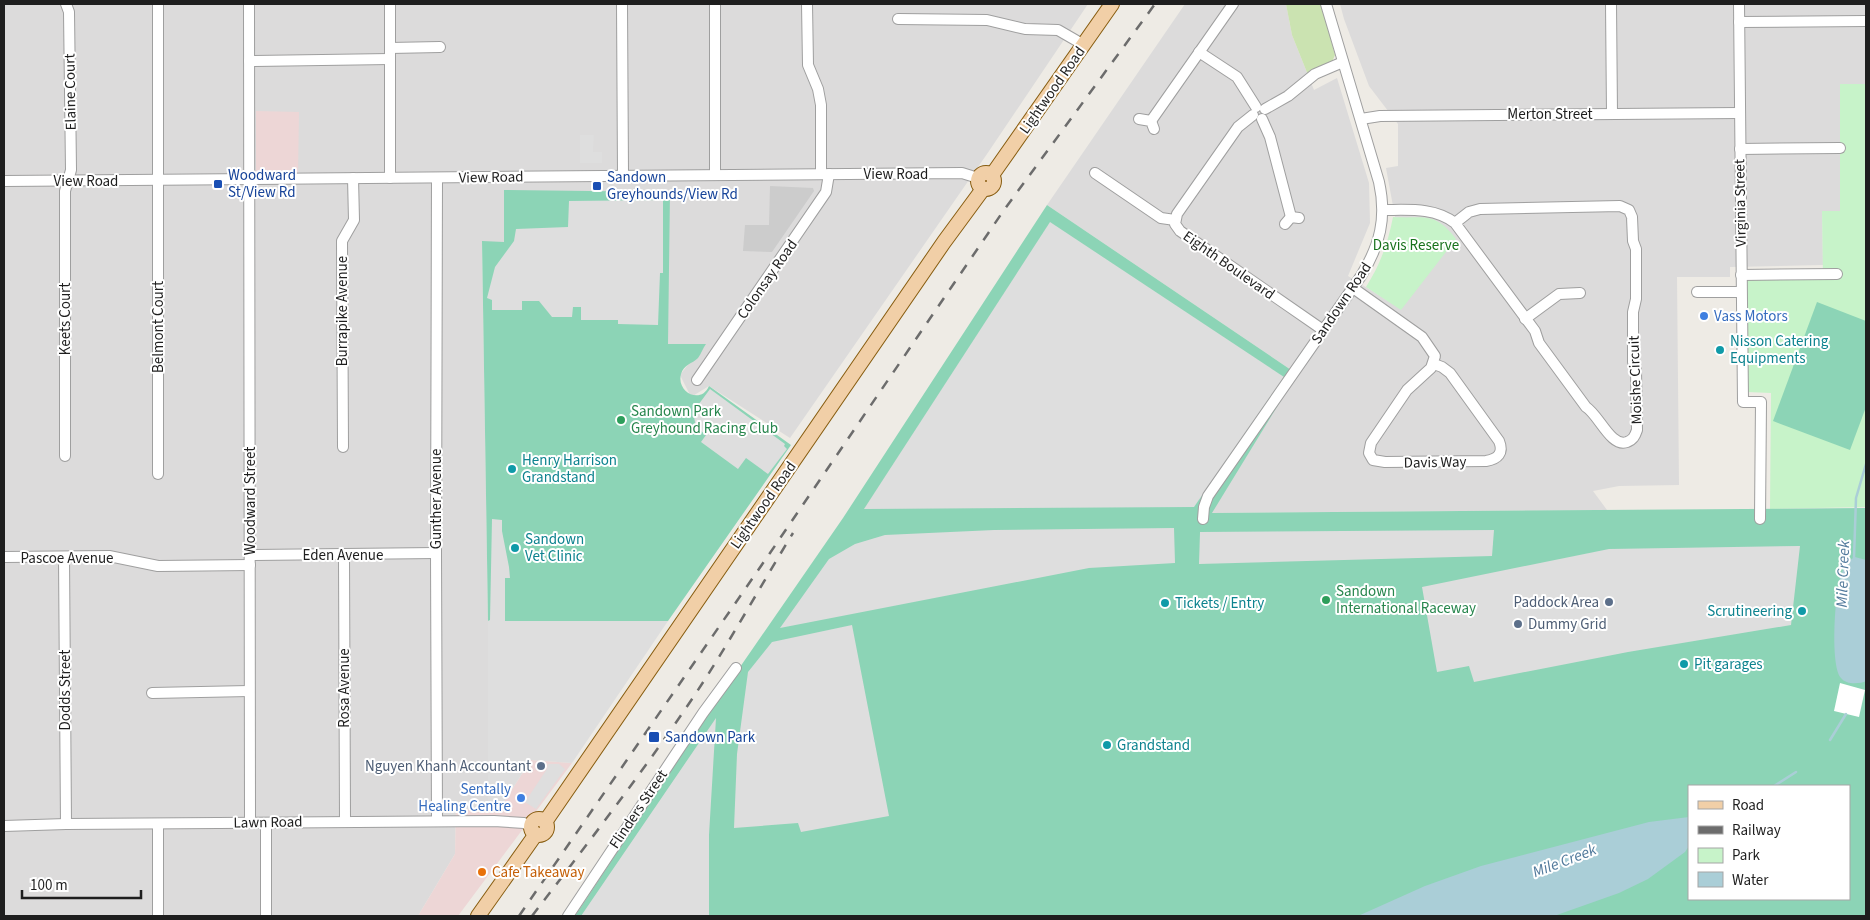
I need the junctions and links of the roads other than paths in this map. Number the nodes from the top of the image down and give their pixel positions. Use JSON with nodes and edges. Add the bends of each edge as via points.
{"nodes":[{"id":1,"x":66,"y":4,"type":"edge"},
{"id":2,"x":158,"y":4,"type":"edge"},
{"id":3,"x":249,"y":4,"type":"edge"},
{"id":4,"x":390,"y":4,"type":"edge"},
{"id":5,"x":622,"y":4,"type":"edge"},
{"id":6,"x":715,"y":4,"type":"edge"},
{"id":7,"x":808,"y":4,"type":"edge"},
{"id":8,"x":1112,"y":4,"type":"edge"},
{"id":9,"x":1233,"y":4,"type":"edge"},
{"id":10,"x":1326,"y":4,"type":"edge"},
{"id":11,"x":1610,"y":4,"type":"edge"},
{"id":12,"x":1738,"y":4,"type":"edge"},
{"id":13,"x":898,"y":19,"type":"dead end"},
{"id":14,"x":1866,"y":21,"type":"edge"},
{"id":15,"x":1739,"y":22,"type":"junction"},
{"id":16,"x":1084,"y":45,"type":"junction"},
{"id":17,"x":440,"y":47,"type":"dead end"},
{"id":18,"x":390,"y":48,"type":"junction"},
{"id":19,"x":1199,"y":52,"type":"junction"},
{"id":20,"x":390,"y":59,"type":"junction"},
{"id":21,"x":249,"y":61,"type":"junction"},
{"id":22,"x":1344,"y":62,"type":"junction"},
{"id":23,"x":1259,"y":112,"type":"junction"},
{"id":24,"x":1739,"y":113,"type":"junction"},
{"id":25,"x":1612,"y":114,"type":"junction"},
{"id":26,"x":1139,"y":119,"type":"dead end"},
{"id":27,"x":1361,"y":119,"type":"junction"},
{"id":28,"x":1840,"y":148,"type":"dead end"},
{"id":29,"x":1740,"y":149,"type":"junction"},
{"id":30,"x":1095,"y":173,"type":"dead end"},
{"id":31,"x":825,"y":174,"type":"junction"},
{"id":32,"x":622,"y":175,"type":"junction"},
{"id":33,"x":715,"y":175,"type":"junction"},
{"id":34,"x":354,"y":178,"type":"junction"},
{"id":35,"x":390,"y":178,"type":"junction"},
{"id":36,"x":438,"y":178,"type":"junction"},
{"id":37,"x":157,"y":180,"type":"junction"},
{"id":38,"x":249,"y":180,"type":"junction"},
{"id":39,"x":984,"y":180,"type":"junction"},
{"id":40,"x":4,"y":181,"type":"edge"},
{"id":41,"x":67,"y":181,"type":"junction"},
{"id":42,"x":1383,"y":210,"type":"junction"},
{"id":43,"x":1175,"y":220,"type":"junction"},
{"id":44,"x":1292,"y":220,"type":"dead end"},
{"id":45,"x":1455,"y":223,"type":"junction"},
{"id":46,"x":1837,"y":274,"type":"dead end"},
{"id":47,"x":1741,"y":275,"type":"junction"},
{"id":48,"x":1353,"y":288,"type":"junction"},
{"id":49,"x":1697,"y":292,"type":"dead end"},
{"id":50,"x":1741,"y":292,"type":"junction"},
{"id":51,"x":1580,"y":293,"type":"dead end"},
{"id":52,"x":1525,"y":319,"type":"junction"},
{"id":53,"x":1323,"y":330,"type":"junction"},
{"id":54,"x":1434,"y":364,"type":"junction"},
{"id":55,"x":697,"y":380,"type":"dead end"},
{"id":56,"x":343,"y":447,"type":"dead end"},
{"id":57,"x":65,"y":456,"type":"dead end"},
{"id":58,"x":158,"y":474,"type":"dead end"},
{"id":59,"x":1203,"y":519,"type":"dead end"},
{"id":60,"x":1760,"y":519,"type":"dead end"},
{"id":61,"x":436,"y":553,"type":"junction"},
{"id":62,"x":344,"y":555,"type":"junction"},
{"id":63,"x":64,"y":556,"type":"junction"},
{"id":64,"x":4,"y":557,"type":"edge"},
{"id":65,"x":250,"y":560,"type":"junction"},
{"id":66,"x":736,"y":668,"type":"dead end"},
{"id":67,"x":250,"y":691,"type":"junction"},
{"id":68,"x":152,"y":693,"type":"dead end"},
{"id":69,"x":345,"y":821,"type":"junction"},
{"id":70,"x":437,"y":821,"type":"junction"},
{"id":71,"x":250,"y":823,"type":"junction"},
{"id":72,"x":266,"y":823,"type":"junction"},
{"id":73,"x":66,"y":824,"type":"junction"},
{"id":74,"x":158,"y":824,"type":"junction"},
{"id":75,"x":4,"y":826,"type":"edge"},
{"id":76,"x":533,"y":830,"type":"junction"},
{"id":77,"x":158,"y":916,"type":"edge"},
{"id":78,"x":266,"y":916,"type":"edge"},
{"id":79,"x":478,"y":916,"type":"edge"},
{"id":80,"x":568,"y":916,"type":"edge"}],
"edges":[{"from":1,"to":41,"type":"street","name":"Elaine Court","via":[[69,12],[71,170]]},
{"from":2,"to":37,"type":"street","name":"Belmont Court"},
{"from":3,"to":21,"type":"street","name":"Woodward Street"},
{"from":4,"to":18,"type":"street"},
{"from":5,"to":32,"type":"street"},
{"from":6,"to":33,"type":"street"},
{"from":7,"to":31,"type":"street","name":"Colonsay Road","via":[[808,65],[821,105]]},
{"from":8,"to":16,"type":"main road","name":"Lightwood Road"},
{"from":9,"to":19,"type":"street"},
{"from":10,"to":22,"type":"street","name":"Sandown Road"},
{"from":11,"to":25,"type":"street"},
{"from":12,"to":15,"type":"street","name":"Virginia Street"},
{"from":13,"to":16,"type":"street","via":[[988,20],[1025,29],[1058,30]]},
{"from":14,"to":15,"type":"street"},
{"from":15,"to":24,"type":"street","name":"Virginia Street"},
{"from":16,"to":39,"type":"main road","name":"Lightwood Road"},
{"from":17,"to":18,"type":"street"},
{"from":18,"to":20,"type":"street"},
{"from":19,"to":23,"type":"street","via":[[1237,77]]},
{"from":19,"to":26,"type":"street","via":[[1152,125]]},
{"from":20,"to":21,"type":"street"},
{"from":20,"to":35,"type":"street"},
{"from":21,"to":38,"type":"street","name":"Woodward Street"},
{"from":22,"to":23,"type":"street","name":"Eighth Boulevard","via":[[1315,74],[1288,96]]},
{"from":22,"to":27,"type":"street","name":"Sandown Road"},
{"from":23,"to":43,"type":"street","name":"Eighth Boulevard","via":[[1238,127]]},
{"from":23,"to":44,"type":"street","via":[[1270,137]]},
{"from":24,"to":25,"type":"street","name":"Merton Street"},
{"from":24,"to":29,"type":"street","name":"Virginia Street"},
{"from":25,"to":27,"type":"street","name":"Merton Street","via":[[1380,116]]},
{"from":27,"to":42,"type":"street","name":"Sandown Road","via":[[1379,182]]},
{"from":28,"to":29,"type":"street"},
{"from":29,"to":47,"type":"street","name":"Virginia Street"},
{"from":30,"to":43,"type":"street","via":[[1162,218]]},
{"from":31,"to":33,"type":"street","name":"View Road"},
{"from":31,"to":39,"type":"street","name":"View Road","via":[[962,174]]},
{"from":31,"to":55,"type":"street","name":"Colonsay Road","via":[[826,192]]},
{"from":32,"to":33,"type":"street","name":"View Road"},
{"from":32,"to":36,"type":"street","name":"View Road"},
{"from":34,"to":35,"type":"street","name":"View Road"},
{"from":34,"to":38,"type":"street","name":"View Road"},
{"from":34,"to":56,"type":"street","name":"Burrapike Avenue","via":[[354,220],[342,241]]},
{"from":35,"to":36,"type":"street","name":"View Road"},
{"from":36,"to":61,"type":"street","name":"Gunther Avenue"},
{"from":37,"to":38,"type":"street","name":"View Road"},
{"from":37,"to":41,"type":"street","name":"View Road"},
{"from":37,"to":58,"type":"street","name":"Belmont Court"},
{"from":38,"to":65,"type":"street","name":"Woodward Street"},
{"from":39,"to":76,"type":"main road","name":"Lightwood Road","via":[[544,822],[535,820]]},
{"from":40,"to":41,"type":"street","name":"View Road"},
{"from":41,"to":57,"type":"street","name":"Keets Court"},
{"from":42,"to":45,"type":"street","name":"Moishe Circuit","via":[[1430,211]]},
{"from":42,"to":48,"type":"street","name":"Sandown Road","via":[[1375,251]]},
{"from":43,"to":53,"type":"street","name":"Eighth Boulevard","via":[[1180,231]]},
{"from":45,"to":52,"type":"street","name":"Moishe Circuit"},
{"from":45,"to":52,"type":"street","name":"Moishe Circuit","via":[[1469,212],[1480,209],[1620,206],[1629,210],[1636,250],[1633,362],[1637,425],[1632,439],[1623,443],[1613,440],[1539,343],[1535,331]]},
{"from":46,"to":47,"type":"street"},
{"from":47,"to":50,"type":"street","name":"Virginia Street"},
{"from":48,"to":53,"type":"street","name":"Sandown Road"},
{"from":48,"to":54,"type":"street","via":[[1422,337],[1434,354]]},
{"from":49,"to":50,"type":"street"},
{"from":50,"to":60,"type":"street","name":"Virginia Street","via":[[1743,402],[1760,402]]},
{"from":51,"to":52,"type":"street","via":[[1559,294]]},
{"from":53,"to":59,"type":"street","name":"Sandown Road","via":[[1208,496]]},
{"from":54,"to":54,"type":"street","name":"Davis Way","via":[[1407,390],[1371,443],[1369,453],[1373,460],[1486,461],[1499,455],[1499,441],[1447,369]]},
{"from":61,"to":62,"type":"street","name":"Eden Avenue"},
{"from":61,"to":70,"type":"street","name":"Gunther Avenue"},
{"from":62,"to":65,"type":"street","name":"Eden Avenue"},
{"from":62,"to":69,"type":"street","name":"Rosa Avenue"},
{"from":63,"to":64,"type":"street","name":"Pascoe Avenue"},
{"from":63,"to":65,"type":"street","name":"Pascoe Avenue","via":[[109,556],[158,566]]},
{"from":63,"to":73,"type":"street","name":"Dodds Street"},
{"from":65,"to":67,"type":"street","name":"Woodward Street"},
{"from":66,"to":80,"type":"street","name":"Flinders Street"},
{"from":67,"to":68,"type":"street"},
{"from":67,"to":71,"type":"street","name":"Woodward Street"},
{"from":69,"to":70,"type":"street","name":"Lawn Road"},
{"from":69,"to":72,"type":"street","name":"Lawn Road"},
{"from":70,"to":76,"type":"street","name":"Lawn Road","via":[[499,821],[524,824]]},
{"from":71,"to":72,"type":"street","name":"Lawn Road"},
{"from":71,"to":74,"type":"street","name":"Lawn Road"},
{"from":72,"to":78,"type":"street"},
{"from":73,"to":74,"type":"street","name":"Lawn Road"},
{"from":73,"to":75,"type":"street","name":"Lawn Road"},
{"from":74,"to":77,"type":"street"},
{"from":76,"to":79,"type":"main road"}]}
